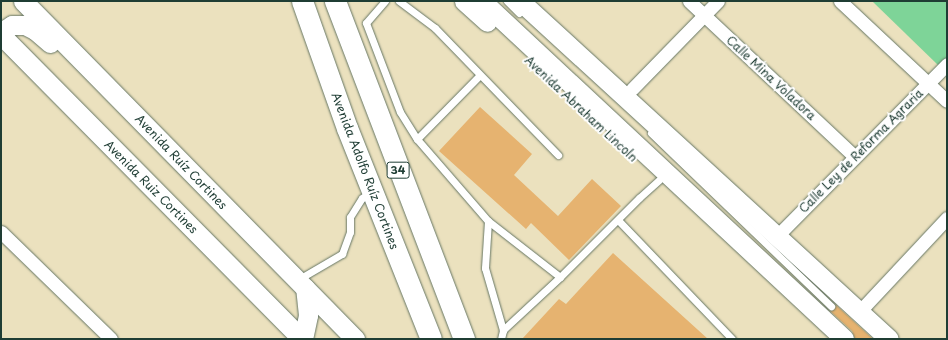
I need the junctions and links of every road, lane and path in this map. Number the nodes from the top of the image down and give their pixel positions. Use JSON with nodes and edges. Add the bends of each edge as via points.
{"nodes":[{"id":1,"x":23,"y":1,"type":"edge"},
{"id":2,"x":302,"y":1,"type":"edge"},
{"id":3,"x":335,"y":1,"type":"edge"},
{"id":4,"x":385,"y":1,"type":"edge"},
{"id":5,"x":399,"y":1,"type":"edge"},
{"id":6,"x":464,"y":1,"type":"edge"},
{"id":7,"x":482,"y":1,"type":"edge"},
{"id":8,"x":491,"y":1,"type":"edge"},
{"id":9,"x":507,"y":1,"type":"edge"},
{"id":10,"x":537,"y":1,"type":"edge"},
{"id":11,"x":689,"y":1,"type":"edge"},
{"id":12,"x":718,"y":1,"type":"edge"},
{"id":13,"x":840,"y":1,"type":"edge"},
{"id":14,"x":522,"y":9,"type":"edge"},
{"id":15,"x":704,"y":16,"type":"junction"},
{"id":16,"x":1,"y":33,"type":"edge"},
{"id":17,"x":947,"y":64,"type":"edge"},
{"id":18,"x":479,"y":76,"type":"junction"},
{"id":19,"x":928,"y":83,"type":"junction"},
{"id":20,"x":632,"y":90,"type":"junction"},
{"id":21,"x":947,"y":101,"type":"edge"},
{"id":22,"x":649,"y":126,"type":"junction"},
{"id":23,"x":154,"y":134,"type":"junction"},
{"id":24,"x":417,"y":140,"type":"junction"},
{"id":25,"x":558,"y":155,"type":"dead end"},
{"id":26,"x":854,"y":156,"type":"junction"},
{"id":27,"x":696,"y":162,"type":"junction"},
{"id":28,"x":660,"y":180,"type":"junction"},
{"id":29,"x":373,"y":190,"type":"junction"},
{"id":30,"x":703,"y":208,"type":"junction"},
{"id":31,"x":947,"y":218,"type":"edge"},
{"id":32,"x":618,"y":220,"type":"junction"},
{"id":33,"x":488,"y":221,"type":"junction"},
{"id":34,"x":1,"y":232,"type":"edge"},
{"id":35,"x":776,"y":238,"type":"junction"},
{"id":36,"x":560,"y":277,"type":"junction"},
{"id":37,"x":301,"y":284,"type":"junction"},
{"id":38,"x":447,"y":294,"type":"junction"},
{"id":39,"x":831,"y":306,"type":"dead end"},
{"id":40,"x":826,"y":312,"type":"dead end"},
{"id":41,"x":859,"y":312,"type":"junction"},
{"id":42,"x":503,"y":330,"type":"junction"},
{"id":43,"x":425,"y":334,"type":"edge"},
{"id":44,"x":111,"y":339,"type":"edge"},
{"id":45,"x":302,"y":339,"type":"edge"},
{"id":46,"x":355,"y":339,"type":"edge"},
{"id":47,"x":464,"y":339,"type":"edge"},
{"id":48,"x":501,"y":339,"type":"edge"},
{"id":49,"x":732,"y":339,"type":"edge"},
{"id":50,"x":844,"y":339,"type":"edge"},
{"id":51,"x":889,"y":339,"type":"edge"}],
"edges":[{"from":1,"to":23,"type":"main road","name":"Avenida Ruíz Cortines"},
{"from":2,"to":29,"type":"main road","name":"Avenida Adolfo Ruíz Cortines","number":"34","via":[[347,128]]},
{"from":3,"to":38,"type":"main road","number":"34"},
{"from":4,"to":24,"type":"lane","via":[[367,24],[400,112]]},
{"from":5,"to":18,"type":"lane","via":[[435,28]]},
{"from":6,"to":28,"type":"main road","name":"Avenida Abraham Lincoln"},
{"from":7,"to":30,"type":"main road","name":"Avenida Abraham Lincoln"},
{"from":8,"to":40,"type":"lane"},
{"from":9,"to":14,"type":"lane"},
{"from":10,"to":20,"type":"main road"},
{"from":11,"to":15,"type":"street","name":"Calle Mina Voladora"},
{"from":12,"to":15,"type":"street"},
{"from":13,"to":19,"type":"street"},
{"from":14,"to":22,"type":"main road"},
{"from":15,"to":20,"type":"street"},
{"from":15,"to":26,"type":"street","name":"Calle Mina Voladora"},
{"from":16,"to":23,"type":"main road","via":[[12,24],[25,25],[35,30],[128,121]]},
{"from":16,"to":45,"type":"main road","name":"Avenida Ruiz Cortines"},
{"from":17,"to":19,"type":"street","name":"Calle Ley de Reforma Agraria"},
{"from":18,"to":24,"type":"lane"},
{"from":18,"to":25,"type":"lane"},
{"from":19,"to":21,"type":"street"},
{"from":19,"to":26,"type":"street","name":"Calle Ley de Reforma Agraria"},
{"from":20,"to":27,"type":"main road","via":[[665,120]]},
{"from":22,"to":27,"type":"main road"},
{"from":22,"to":39,"type":"lane"},
{"from":23,"to":37,"type":"main road","name":"Avenida Ruíz Cortines"},
{"from":24,"to":33,"type":"lane"},
{"from":26,"to":35,"type":"street","name":"Calle Ley de Reforma Agraria"},
{"from":27,"to":35,"type":"main road"},
{"from":28,"to":30,"type":"main road","name":"Avenida Abraham Lincoln"},
{"from":28,"to":32,"type":"lane"},
{"from":29,"to":37,"type":"lane","via":[[362,198],[350,217],[350,232],[342,254]]},
{"from":29,"to":38,"type":"main road","via":[[392,193],[420,257]]},
{"from":29,"to":43,"type":"main road","name":"Avenida Adolfo Ruíz Cortines","number":"34"},
{"from":30,"to":50,"type":"main road","name":"Avenida Abraham Lincoln"},
{"from":31,"to":41,"type":"street"},
{"from":32,"to":36,"type":"lane"},
{"from":32,"to":49,"type":"lane"},
{"from":33,"to":36,"type":"lane"},
{"from":33,"to":42,"type":"lane","via":[[485,268]]},
{"from":34,"to":44,"type":"street"},
{"from":35,"to":41,"type":"main road"},
{"from":36,"to":42,"type":"lane"},
{"from":37,"to":45,"type":"main road","via":[[308,315]]},
{"from":37,"to":46,"type":"main road","name":"Avenida Ruíz Cortines"},
{"from":38,"to":47,"type":"main road","number":"34"},
{"from":41,"to":51,"type":"main road"},
{"from":42,"to":48,"type":"lane"}]}
